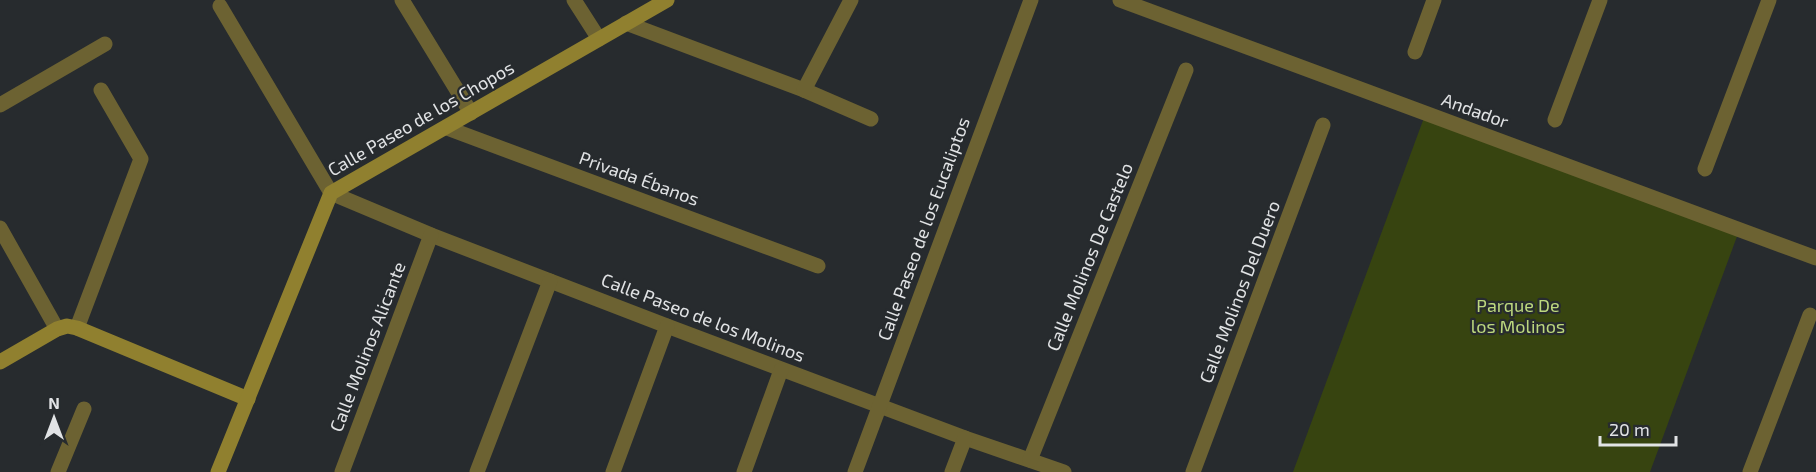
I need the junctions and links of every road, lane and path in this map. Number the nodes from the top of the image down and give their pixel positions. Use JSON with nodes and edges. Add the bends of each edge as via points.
{"nodes":[{"id":1,"x":402,"y":0,"type":"edge"},
{"id":2,"x":574,"y":0,"type":"edge"},
{"id":3,"x":667,"y":0,"type":"edge"},
{"id":4,"x":851,"y":0,"type":"edge"},
{"id":5,"x":1031,"y":0,"type":"edge"},
{"id":6,"x":1120,"y":0,"type":"edge"},
{"id":7,"x":1434,"y":0,"type":"edge"},
{"id":8,"x":1600,"y":0,"type":"edge"},
{"id":9,"x":1769,"y":0,"type":"edge"},
{"id":10,"x":220,"y":6,"type":"dead end"},
{"id":11,"x":626,"y":23,"type":"junction"},
{"id":12,"x":599,"y":39,"type":"junction"},
{"id":13,"x":105,"y":44,"type":"dead end"},
{"id":14,"x":1415,"y":52,"type":"dead end"},
{"id":15,"x":1186,"y":70,"type":"dead end"},
{"id":16,"x":101,"y":90,"type":"dead end"},
{"id":17,"x":804,"y":90,"type":"junction"},
{"id":18,"x":0,"y":105,"type":"edge"},
{"id":19,"x":471,"y":113,"type":"junction"},
{"id":20,"x":872,"y":119,"type":"dead end"},
{"id":21,"x":1555,"y":120,"type":"dead end"},
{"id":22,"x":1323,"y":125,"type":"dead end"},
{"id":23,"x":447,"y":128,"type":"junction"},
{"id":24,"x":1705,"y":169,"type":"dead end"},
{"id":25,"x":331,"y":193,"type":"junction"},
{"id":26,"x":0,"y":228,"type":"edge"},
{"id":27,"x":431,"y":235,"type":"junction"},
{"id":28,"x":1816,"y":258,"type":"edge"},
{"id":29,"x":818,"y":266,"type":"dead end"},
{"id":30,"x":550,"y":281,"type":"junction"},
{"id":31,"x":1810,"y":315,"type":"dead end"},
{"id":32,"x":667,"y":326,"type":"junction"},
{"id":33,"x":77,"y":328,"type":"junction"},
{"id":34,"x":57,"y":329,"type":"junction"},
{"id":35,"x":0,"y":362,"type":"edge"},
{"id":36,"x":781,"y":370,"type":"junction"},
{"id":37,"x":248,"y":399,"type":"junction"},
{"id":38,"x":880,"y":405,"type":"junction"},
{"id":39,"x":84,"y":409,"type":"dead end"},
{"id":40,"x":965,"y":438,"type":"junction"},
{"id":41,"x":1030,"y":460,"type":"junction"},
{"id":42,"x":58,"y":472,"type":"edge"},
{"id":43,"x":218,"y":472,"type":"edge"},
{"id":44,"x":342,"y":472,"type":"edge"},
{"id":45,"x":477,"y":472,"type":"edge"},
{"id":46,"x":613,"y":472,"type":"edge"},
{"id":47,"x":744,"y":472,"type":"edge"},
{"id":48,"x":855,"y":472,"type":"edge"},
{"id":49,"x":952,"y":472,"type":"edge"},
{"id":50,"x":1064,"y":472,"type":"edge"},
{"id":51,"x":1192,"y":472,"type":"edge"},
{"id":52,"x":1750,"y":472,"type":"edge"}],
"edges":[{"from":1,"to":19,"type":"street"},
{"from":2,"to":12,"type":"street"},
{"from":3,"to":11,"type":"main road","name":"Calle Paseo de los Chopos"},
{"from":4,"to":17,"type":"street"},
{"from":5,"to":38,"type":"street","name":"Calle Paseo de los Eucaliptos"},
{"from":6,"to":28,"type":"street","name":"Andador"},
{"from":7,"to":14,"type":"street"},
{"from":8,"to":21,"type":"street"},
{"from":9,"to":24,"type":"street"},
{"from":10,"to":25,"type":"street"},
{"from":11,"to":12,"type":"main road","name":"Calle Paseo de los Chopos"},
{"from":11,"to":17,"type":"street"},
{"from":12,"to":19,"type":"main road","name":"Calle Paseo de los Chopos"},
{"from":13,"to":18,"type":"street"},
{"from":15,"to":41,"type":"street","name":"Calle Molinos De Castelo"},
{"from":16,"to":33,"type":"street","via":[[141,159]]},
{"from":17,"to":20,"type":"street"},
{"from":19,"to":23,"type":"main road","name":"Calle Paseo de los Chopos"},
{"from":22,"to":51,"type":"street","name":"Calle Molinos Del Duero"},
{"from":23,"to":25,"type":"main road","name":"Calle Paseo de los Chopos"},
{"from":23,"to":29,"type":"street","name":"Privada Ébanos"},
{"from":25,"to":27,"type":"street","name":"Calle Paseo de los Molinos"},
{"from":25,"to":37,"type":"main road","name":"Calle Paseo de los Chopos"},
{"from":26,"to":34,"type":"street"},
{"from":27,"to":30,"type":"street","name":"Calle Paseo de los Molinos"},
{"from":27,"to":44,"type":"street","name":"Calle Molinos Alicante"},
{"from":30,"to":32,"type":"street","name":"Calle Paseo de los Molinos"},
{"from":30,"to":45,"type":"street"},
{"from":31,"to":52,"type":"street"},
{"from":32,"to":36,"type":"street","name":"Calle Paseo de los Molinos"},
{"from":32,"to":46,"type":"street"},
{"from":33,"to":34,"type":"main road"},
{"from":33,"to":37,"type":"main road"},
{"from":34,"to":35,"type":"main road"},
{"from":36,"to":38,"type":"street","name":"Calle Paseo de los Molinos"},
{"from":36,"to":47,"type":"street"},
{"from":37,"to":43,"type":"main road","name":"Calle Paseo de los Chopos"},
{"from":38,"to":40,"type":"street","name":"Calle Paseo de los Molinos"},
{"from":38,"to":48,"type":"street","name":"Calle Paseo de los Eucaliptos"},
{"from":39,"to":42,"type":"street"},
{"from":40,"to":41,"type":"street","name":"Calle Paseo de los Molinos"},
{"from":40,"to":49,"type":"street"},
{"from":41,"to":50,"type":"street","name":"Calle Paseo de los Molinos"}]}
